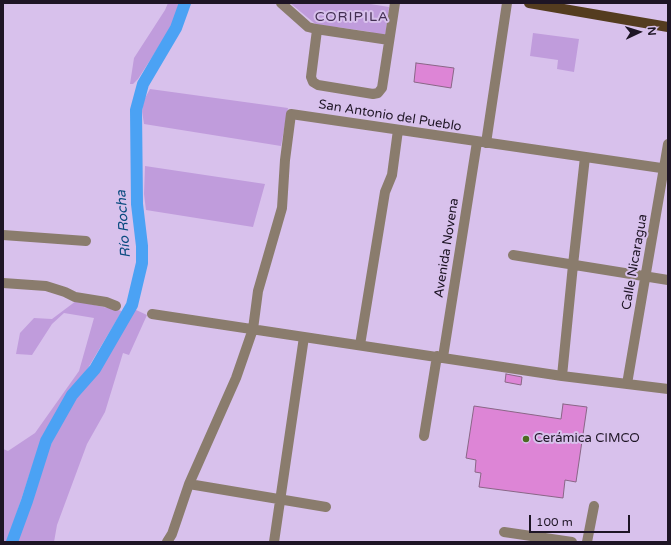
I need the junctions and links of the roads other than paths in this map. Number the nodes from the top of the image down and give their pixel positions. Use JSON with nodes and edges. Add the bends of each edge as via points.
{"nodes":[{"id":1,"x":281,"y":3,"type":"edge"},
{"id":2,"x":395,"y":3,"type":"edge"},
{"id":3,"x":506,"y":3,"type":"edge"},
{"id":4,"x":529,"y":3,"type":"edge"},
{"id":5,"x":668,"y":27,"type":"edge"},
{"id":6,"x":317,"y":30,"type":"junction"},
{"id":7,"x":389,"y":40,"type":"junction"},
{"id":8,"x":398,"y":130,"type":"junction"},
{"id":9,"x":481,"y":143,"type":"junction"},
{"id":10,"x":668,"y":144,"type":"edge"},
{"id":11,"x":585,"y":157,"type":"junction"},
{"id":12,"x":666,"y":169,"type":"edge"},
{"id":13,"x":3,"y":235,"type":"edge"},
{"id":14,"x":86,"y":241,"type":"dead end"},
{"id":15,"x":513,"y":255,"type":"dead end"},
{"id":16,"x":572,"y":265,"type":"junction"},
{"id":17,"x":646,"y":276,"type":"junction"},
{"id":18,"x":668,"y":280,"type":"edge"},
{"id":19,"x":3,"y":283,"type":"edge"},
{"id":20,"x":116,"y":306,"type":"dead end"},
{"id":21,"x":152,"y":314,"type":"dead end"},
{"id":22,"x":253,"y":329,"type":"junction"},
{"id":23,"x":304,"y":336,"type":"junction"},
{"id":24,"x":360,"y":345,"type":"junction"},
{"id":25,"x":440,"y":357,"type":"junction"},
{"id":26,"x":562,"y":376,"type":"junction"},
{"id":27,"x":627,"y":384,"type":"junction"},
{"id":28,"x":668,"y":389,"type":"edge"},
{"id":29,"x":424,"y":436,"type":"dead end"},
{"id":30,"x":189,"y":484,"type":"junction"},
{"id":31,"x":280,"y":499,"type":"junction"},
{"id":32,"x":594,"y":506,"type":"dead end"},
{"id":33,"x":326,"y":507,"type":"dead end"},
{"id":34,"x":504,"y":532,"type":"dead end"},
{"id":35,"x":167,"y":542,"type":"edge"},
{"id":36,"x":274,"y":542,"type":"edge"},
{"id":37,"x":572,"y":542,"type":"edge"},
{"id":38,"x":587,"y":542,"type":"edge"}],
"edges":[{"from":1,"to":6,"type":"street","via":[[308,27]]},
{"from":2,"to":7,"type":"street"},
{"from":3,"to":9,"type":"street","name":"Avenida Novena"},
{"from":4,"to":5,"type":"main road"},
{"from":6,"to":7,"type":"street"},
{"from":6,"to":7,"type":"street","via":[[312,77],[314,82],[318,85],[373,94],[382,88]]},
{"from":8,"to":9,"type":"street","name":"San Antonio del Pueblo"},
{"from":8,"to":22,"type":"street","name":"San Antonio del Pueblo","via":[[291,114],[282,208],[258,292]]},
{"from":8,"to":24,"type":"street","via":[[392,175],[384,192]]},
{"from":9,"to":11,"type":"street","name":"San Antonio del Pueblo"},
{"from":9,"to":25,"type":"street","name":"Avenida Novena"},
{"from":10,"to":12,"type":"street","name":"Calle Nicaragua"},
{"from":11,"to":12,"type":"street","name":"San Antonio del Pueblo"},
{"from":11,"to":16,"type":"street"},
{"from":12,"to":17,"type":"street","name":"Calle Nicaragua"},
{"from":13,"to":14,"type":"street"},
{"from":15,"to":16,"type":"street"},
{"from":16,"to":17,"type":"street"},
{"from":16,"to":26,"type":"street"},
{"from":17,"to":18,"type":"street"},
{"from":17,"to":27,"type":"street","name":"Calle Nicaragua"},
{"from":19,"to":20,"type":"street","via":[[46,286],[75,297]]},
{"from":21,"to":22,"type":"street"},
{"from":22,"to":23,"type":"street"},
{"from":22,"to":30,"type":"street","via":[[236,378]]},
{"from":23,"to":24,"type":"street"},
{"from":23,"to":31,"type":"street"},
{"from":24,"to":25,"type":"street"},
{"from":25,"to":26,"type":"street"},
{"from":25,"to":29,"type":"street","name":"Avenida Novena"},
{"from":26,"to":27,"type":"street"},
{"from":27,"to":28,"type":"street"},
{"from":30,"to":31,"type":"street"},
{"from":30,"to":35,"type":"street"},
{"from":31,"to":33,"type":"street"},
{"from":31,"to":36,"type":"street"},
{"from":32,"to":38,"type":"street"},
{"from":34,"to":37,"type":"street"}]}
